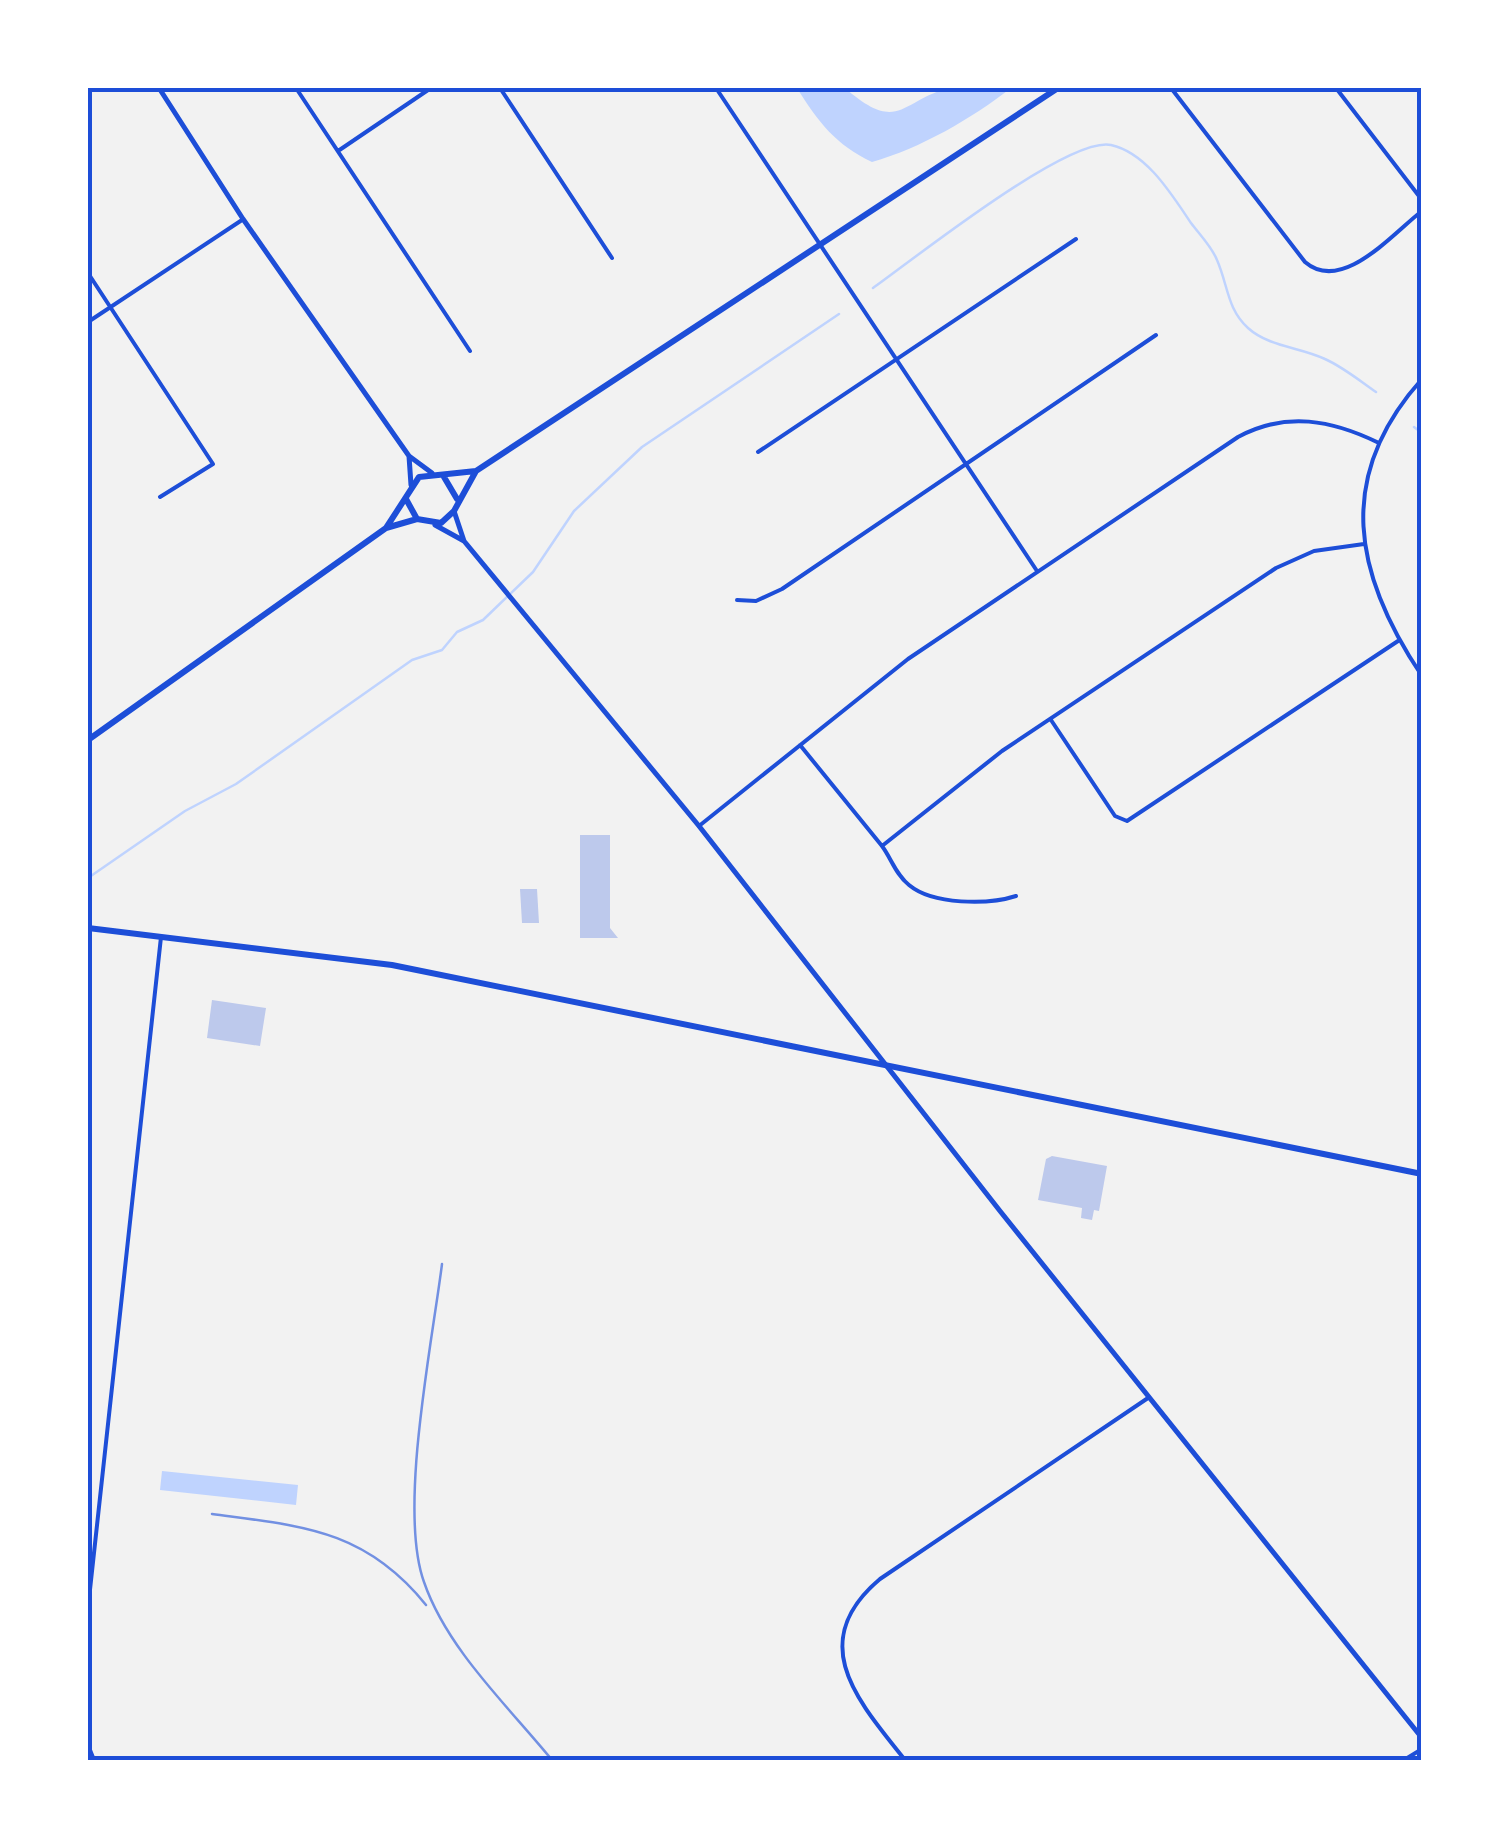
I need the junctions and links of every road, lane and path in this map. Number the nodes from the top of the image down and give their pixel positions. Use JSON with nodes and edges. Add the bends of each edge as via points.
{"nodes":[{"id":1,"x":159,"y":88,"type":"edge"},
{"id":2,"x":296,"y":88,"type":"edge"},
{"id":3,"x":431,"y":88,"type":"edge"},
{"id":4,"x":500,"y":88,"type":"edge"},
{"id":5,"x":716,"y":88,"type":"edge"},
{"id":6,"x":1058,"y":88,"type":"edge"},
{"id":7,"x":1171,"y":88,"type":"edge"},
{"id":8,"x":1336,"y":88,"type":"edge"},
{"id":9,"x":338,"y":151,"type":"junction"},
{"id":10,"x":1422,"y":200,"type":"edge"},
{"id":11,"x":1422,"y":211,"type":"edge"},
{"id":12,"x":243,"y":220,"type":"junction"},
{"id":13,"x":1076,"y":238,"type":"dead end"},
{"id":14,"x":817,"y":245,"type":"junction"},
{"id":15,"x":612,"y":258,"type":"dead end"},
{"id":16,"x":88,"y":272,"type":"edge"},
{"id":17,"x":112,"y":308,"type":"junction"},
{"id":18,"x":88,"y":322,"type":"edge"},
{"id":19,"x":1156,"y":335,"type":"dead end"},
{"id":20,"x":470,"y":352,"type":"dead end"},
{"id":21,"x":894,"y":359,"type":"junction"},
{"id":22,"x":1422,"y":379,"type":"edge"},
{"id":23,"x":1379,"y":443,"type":"junction"},
{"id":24,"x":758,"y":452,"type":"dead end"},
{"id":25,"x":408,"y":456,"type":"junction"},
{"id":26,"x":966,"y":464,"type":"junction"},
{"id":27,"x":476,"y":471,"type":"junction"},
{"id":28,"x":432,"y":473,"type":"junction"},
{"id":29,"x":443,"y":476,"type":"junction"},
{"id":30,"x":411,"y":485,"type":"junction"},
{"id":31,"x":160,"y":497,"type":"dead end"},
{"id":32,"x":406,"y":498,"type":"junction"},
{"id":33,"x":458,"y":500,"type":"junction"},
{"id":34,"x":454,"y":511,"type":"junction"},
{"id":35,"x":417,"y":519,"type":"junction"},
{"id":36,"x":436,"y":525,"type":"junction"},
{"id":37,"x":386,"y":528,"type":"junction"},
{"id":38,"x":464,"y":540,"type":"junction"},
{"id":39,"x":1364,"y":544,"type":"junction"},
{"id":40,"x":1037,"y":571,"type":"junction"},
{"id":41,"x":738,"y":600,"type":"dead end"},
{"id":42,"x":1398,"y":641,"type":"junction"},
{"id":43,"x":1422,"y":676,"type":"edge"},
{"id":44,"x":1050,"y":719,"type":"junction"},
{"id":45,"x":88,"y":740,"type":"edge"},
{"id":46,"x":800,"y":745,"type":"junction"},
{"id":47,"x":700,"y":826,"type":"junction"},
{"id":48,"x":882,"y":846,"type":"junction"},
{"id":49,"x":1016,"y":896,"type":"dead end"},
{"id":50,"x":88,"y":928,"type":"edge"},
{"id":51,"x":160,"y":936,"type":"junction"},
{"id":52,"x":887,"y":1064,"type":"junction"},
{"id":53,"x":1422,"y":1174,"type":"edge"},
{"id":54,"x":1148,"y":1398,"type":"junction"},
{"id":55,"x":88,"y":1608,"type":"edge"},
{"id":56,"x":1422,"y":1738,"type":"edge"},
{"id":57,"x":88,"y":1745,"type":"edge"},
{"id":58,"x":1422,"y":1749,"type":"edge"},
{"id":59,"x":94,"y":1760,"type":"edge"},
{"id":60,"x":905,"y":1760,"type":"edge"},
{"id":61,"x":1404,"y":1760,"type":"edge"}],
"edges":[{"from":1,"to":12,"type":"street"},
{"from":2,"to":9,"type":"street"},
{"from":3,"to":9,"type":"street"},
{"from":4,"to":15,"type":"street"},
{"from":5,"to":14,"type":"street"},
{"from":6,"to":14,"type":"main road"},
{"from":7,"to":11,"type":"street","via":[[1316,270],[1344,270]]},
{"from":8,"to":10,"type":"street"},
{"from":9,"to":20,"type":"street"},
{"from":12,"to":17,"type":"street"},
{"from":12,"to":25,"type":"street"},
{"from":13,"to":21,"type":"street"},
{"from":14,"to":21,"type":"street"},
{"from":14,"to":27,"type":"main road"},
{"from":16,"to":17,"type":"street"},
{"from":17,"to":18,"type":"street"},
{"from":17,"to":31,"type":"street","via":[[213,464]]},
{"from":19,"to":26,"type":"street"},
{"from":21,"to":24,"type":"street"},
{"from":21,"to":26,"type":"street"},
{"from":22,"to":23,"type":"street"},
{"from":23,"to":39,"type":"street","via":[[1365,497]]},
{"from":23,"to":40,"type":"street","via":[[1319,422],[1263,426]]},
{"from":25,"to":28,"type":"street"},
{"from":25,"to":30,"type":"street"},
{"from":26,"to":40,"type":"street"},
{"from":26,"to":41,"type":"street","via":[[782,590]]},
{"from":27,"to":29,"type":"main road"},
{"from":27,"to":33,"type":"main road"},
{"from":28,"to":29,"type":"main road"},
{"from":28,"to":30,"type":"main road"},
{"from":29,"to":33,"type":"main road"},
{"from":30,"to":32,"type":"main road"},
{"from":32,"to":35,"type":"main road"},
{"from":32,"to":37,"type":"main road"},
{"from":33,"to":34,"type":"main road"},
{"from":34,"to":36,"type":"main road"},
{"from":34,"to":38,"type":"street"},
{"from":35,"to":36,"type":"main road"},
{"from":35,"to":37,"type":"main road"},
{"from":36,"to":38,"type":"street"},
{"from":37,"to":45,"type":"main road"},
{"from":38,"to":47,"type":"street"},
{"from":39,"to":42,"type":"street","via":[[1374,592]]},
{"from":39,"to":44,"type":"street","via":[[1288,561]]},
{"from":40,"to":46,"type":"street","via":[[908,659]]},
{"from":42,"to":43,"type":"street"},
{"from":42,"to":44,"type":"street","via":[[1127,822],[1115,816]]},
{"from":44,"to":48,"type":"street"},
{"from":46,"to":47,"type":"street"},
{"from":46,"to":48,"type":"street"},
{"from":47,"to":52,"type":"street"},
{"from":48,"to":49,"type":"street","via":[[904,880],[921,892],[990,902]]},
{"from":50,"to":51,"type":"main road"},
{"from":51,"to":52,"type":"main road","via":[[392,965]]},
{"from":51,"to":55,"type":"street"},
{"from":52,"to":53,"type":"main road"},
{"from":52,"to":54,"type":"street"},
{"from":54,"to":56,"type":"street"},
{"from":54,"to":60,"type":"street","via":[[880,1578],[860,1598],[844,1636],[844,1670],[855,1696]]},
{"from":57,"to":59,"type":"street"},
{"from":58,"to":61,"type":"street"}]}
